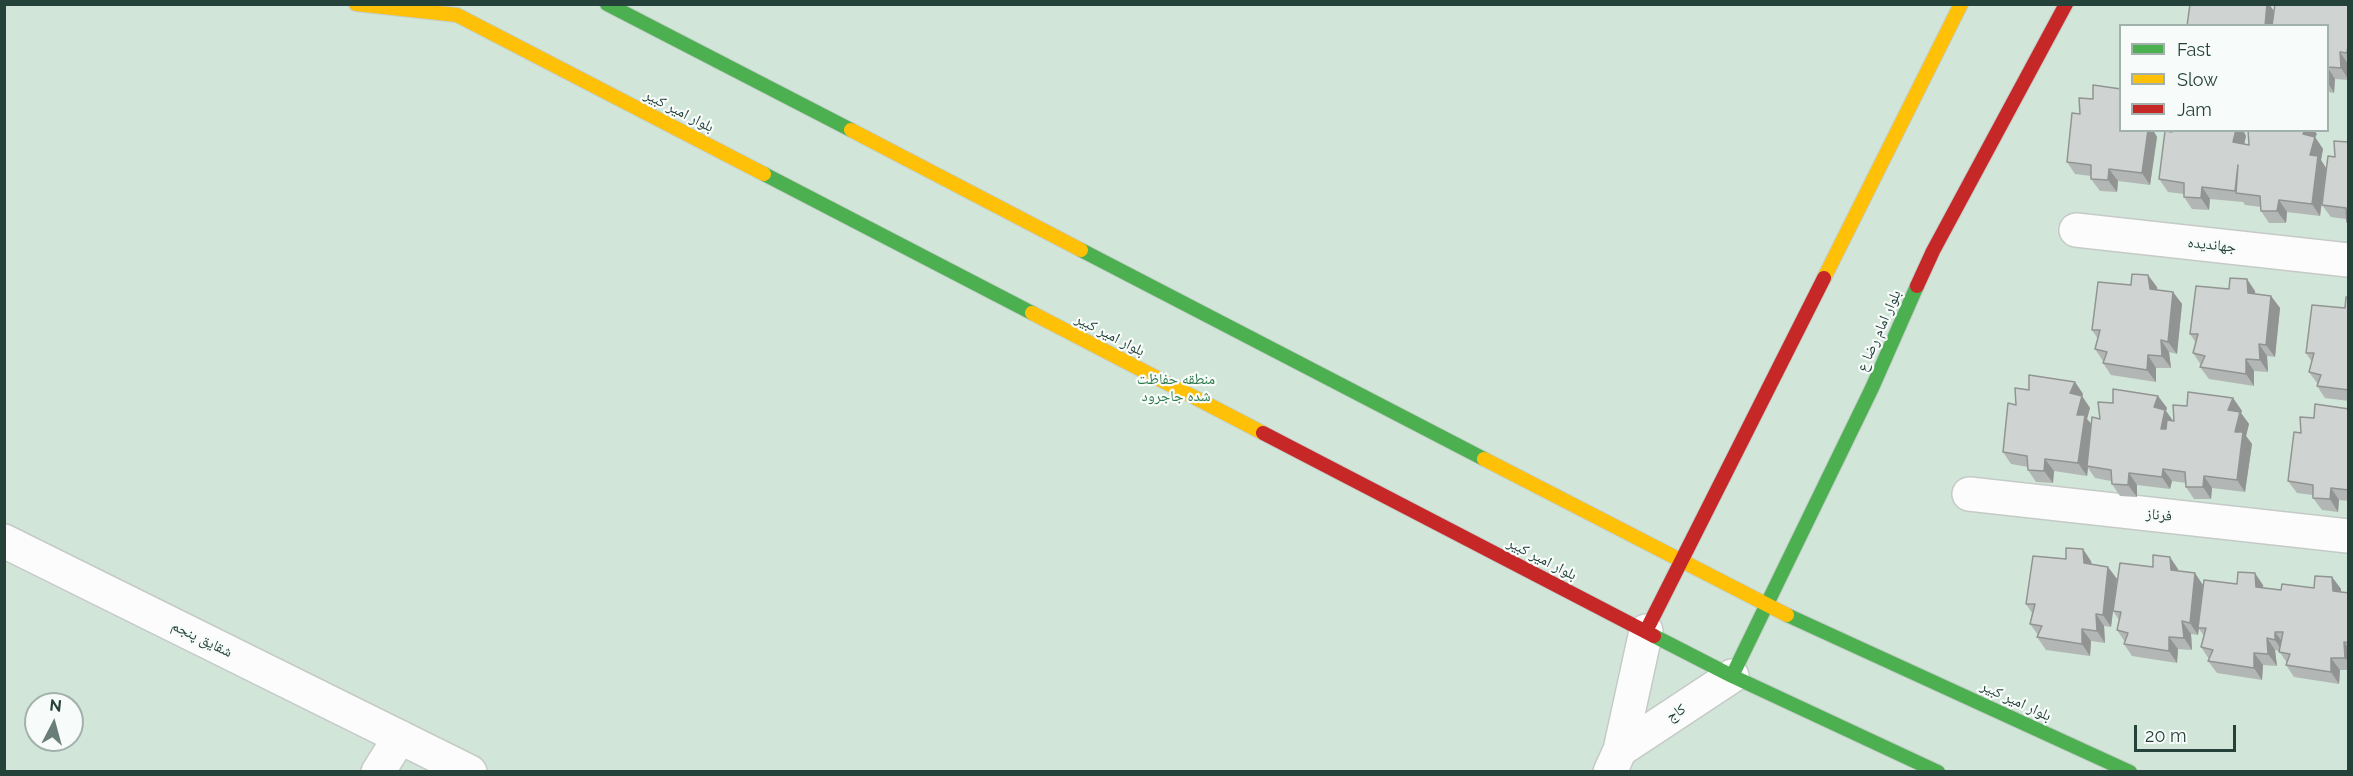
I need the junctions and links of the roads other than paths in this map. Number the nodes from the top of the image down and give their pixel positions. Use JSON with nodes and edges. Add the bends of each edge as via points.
{"nodes":[{"id":1,"x":356,"y":4,"type":"edge"},
{"id":2,"x":607,"y":4,"type":"edge"},
{"id":3,"x":1961,"y":4,"type":"edge"},
{"id":4,"x":2066,"y":4,"type":"edge"},
{"id":5,"x":2076,"y":230,"type":"dead end"},
{"id":6,"x":2349,"y":260,"type":"edge"},
{"id":7,"x":1969,"y":494,"type":"dead end"},
{"id":8,"x":2349,"y":536,"type":"edge"},
{"id":9,"x":4,"y":541,"type":"edge"},
{"id":10,"x":1682,"y":561,"type":"junction"},
{"id":11,"x":1768,"y":606,"type":"junction"},
{"id":12,"x":1646,"y":632,"type":"junction"},
{"id":13,"x":1732,"y":676,"type":"junction"},
{"id":14,"x":400,"y":737,"type":"junction"},
{"id":15,"x":1615,"y":761,"type":"edge"},
{"id":16,"x":378,"y":771,"type":"edge"},
{"id":17,"x":470,"y":771,"type":"edge"},
{"id":18,"x":1938,"y":771,"type":"edge"},
{"id":19,"x":2130,"y":771,"type":"edge"}],
"edges":[{"from":1,"to":12,"type":"main road","name":"بلوار امیر کبیر","via":[[457,15]]},
{"from":2,"to":10,"type":"main road","name":"بلوار امیر کبیر"},
{"from":3,"to":10,"type":"main road"},
{"from":4,"to":11,"type":"main road","name":"بلوار امام رضا ع","via":[[1933,251]]},
{"from":5,"to":6,"type":"street","name":"جهاندیده"},
{"from":7,"to":8,"type":"street","name":"فرناز"},
{"from":9,"to":14,"type":"street","name":"شقایق پنجم"},
{"from":10,"to":11,"type":"main road","name":"بلوار امیر کبیر"},
{"from":10,"to":12,"type":"main road"},
{"from":11,"to":13,"type":"main road","name":"بلوار امام رضا ع"},
{"from":11,"to":19,"type":"main road","name":"بلوار امیر کبیر"},
{"from":12,"to":13,"type":"main road","name":"بلوار امیر کبیر"},
{"from":12,"to":15,"type":"street","name":"کاج"},
{"from":13,"to":15,"type":"street","name":"کاج"},
{"from":13,"to":18,"type":"main road","name":"بلوار امیر کبیر"},
{"from":14,"to":16,"type":"street"},
{"from":14,"to":17,"type":"street","name":"شقایق پنجم"}]}
